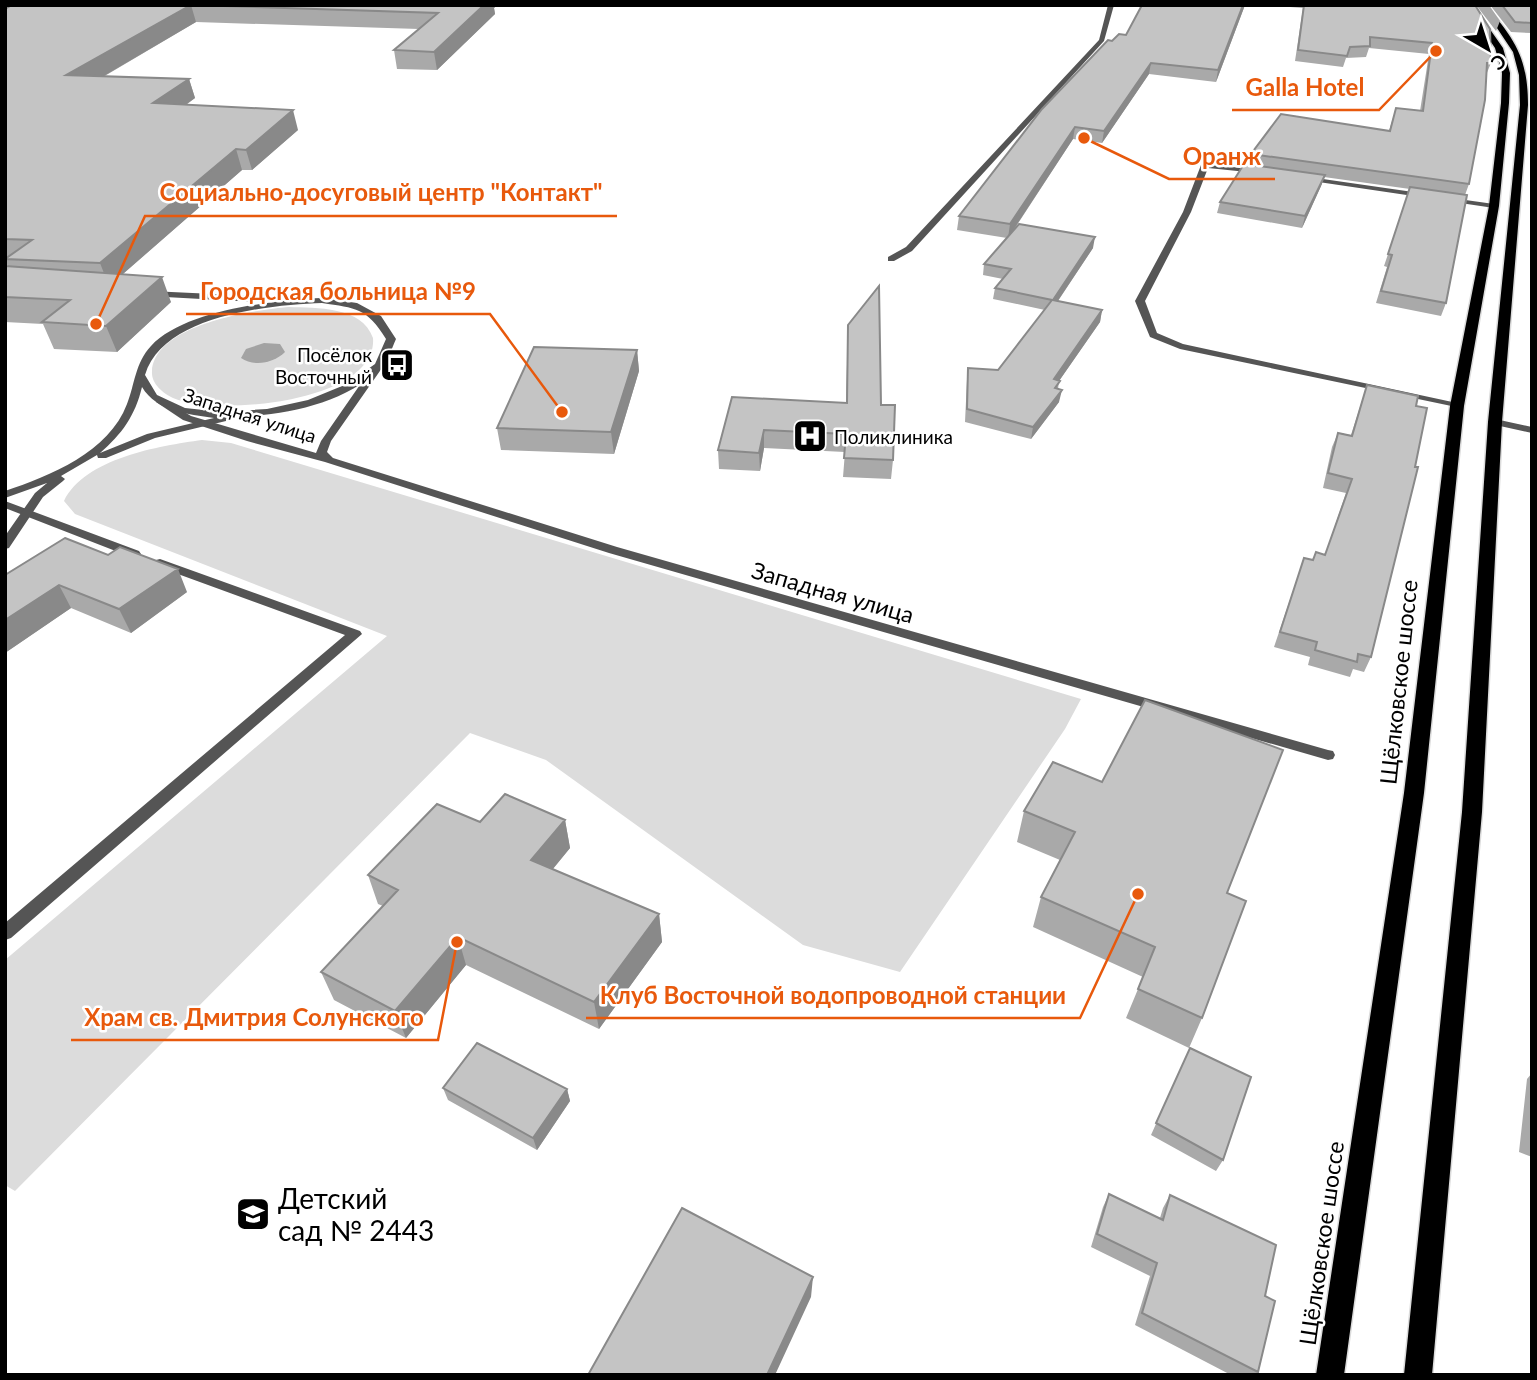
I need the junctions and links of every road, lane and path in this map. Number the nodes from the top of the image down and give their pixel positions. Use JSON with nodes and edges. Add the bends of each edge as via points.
{"nodes":[{"id":1,"x":1111,"y":5,"type":"edge"},
{"id":2,"x":1469,"y":5,"type":"edge"},
{"id":3,"x":1483,"y":5,"type":"edge"},
{"id":4,"x":1273,"y":174,"type":"edge"},
{"id":5,"x":1300,"y":178,"type":"edge"},
{"id":6,"x":1494,"y":206,"type":"junction"},
{"id":7,"x":891,"y":259,"type":"dead end"},
{"id":8,"x":141,"y":294,"type":"edge"},
{"id":9,"x":303,"y":301,"type":"junction"},
{"id":10,"x":197,"y":305,"type":"junction"},
{"id":11,"x":166,"y":338,"type":"junction"},
{"id":12,"x":377,"y":368,"type":"junction"},
{"id":13,"x":140,"y":375,"type":"junction"},
{"id":14,"x":161,"y":402,"type":"junction"},
{"id":15,"x":1457,"y":406,"type":"junction"},
{"id":16,"x":243,"y":415,"type":"junction"},
{"id":17,"x":1495,"y":422,"type":"junction"},
{"id":18,"x":205,"y":424,"type":"junction"},
{"id":19,"x":1532,"y":430,"type":"edge"},
{"id":20,"x":329,"y":460,"type":"junction"},
{"id":21,"x":5,"y":495,"type":"edge"},
{"id":22,"x":5,"y":504,"type":"edge"},
{"id":23,"x":28,"y":514,"type":"junction"},
{"id":24,"x":5,"y":545,"type":"edge"},
{"id":25,"x":1328,"y":755,"type":"dead end"},
{"id":26,"x":5,"y":933,"type":"edge"},
{"id":27,"x":1331,"y":1375,"type":"edge"},
{"id":28,"x":1418,"y":1375,"type":"edge"}],
"edges":[{"from":1,"to":7,"type":"street","via":[[1102,40],[909,249]]},
{"from":2,"to":6,"type":"main road","name":"Щёлковское шоссе","via":[[1499,48],[1506,73]]},
{"from":3,"to":17,"type":"main road","via":[[1516,49],[1525,75]]},
{"from":4,"to":15,"type":"street","via":[[1205,165],[1140,301],[1153,335],[1180,346]]},
{"from":5,"to":6,"type":"street"},
{"from":6,"to":15,"type":"main road","name":"Щёлковское шоссе"},
{"from":8,"to":10,"type":"street"},
{"from":9,"to":10,"type":"street"},
{"from":9,"to":11,"type":"street","via":[[219,313]]},
{"from":9,"to":12,"type":"street","via":[[347,305],[379,318],[391,339]]},
{"from":10,"to":11,"type":"street"},
{"from":11,"to":13,"type":"street","via":[[145,359]]},
{"from":12,"to":16,"type":"street","via":[[350,387],[318,400]]},
{"from":12,"to":20,"type":"street","name":"Западная улица","via":[[326,441],[321,453]]},
{"from":13,"to":14,"type":"street","via":[[145,390]]},
{"from":13,"to":21,"type":"street","via":[[122,428],[107,443],[45,480]]},
{"from":14,"to":16,"type":"street","via":[[196,413]]},
{"from":14,"to":18,"type":"street","name":"Западная улица"},
{"from":15,"to":27,"type":"main road","name":"Щёлковское шоссе","via":[[1413,793]]},
{"from":16,"to":18,"type":"street"},
{"from":17,"to":19,"type":"street"},
{"from":17,"to":28,"type":"main road","via":[[1472,812]]},
{"from":18,"to":20,"type":"street","name":"Западная улица"},
{"from":18,"to":23,"type":"street","via":[[117,447],[56,481],[39,495]]},
{"from":20,"to":25,"type":"street","name":"Западная улица","via":[[751,591]]},
{"from":22,"to":23,"type":"street"},
{"from":23,"to":24,"type":"street"},
{"from":23,"to":26,"type":"street","via":[[355,634]]}]}
